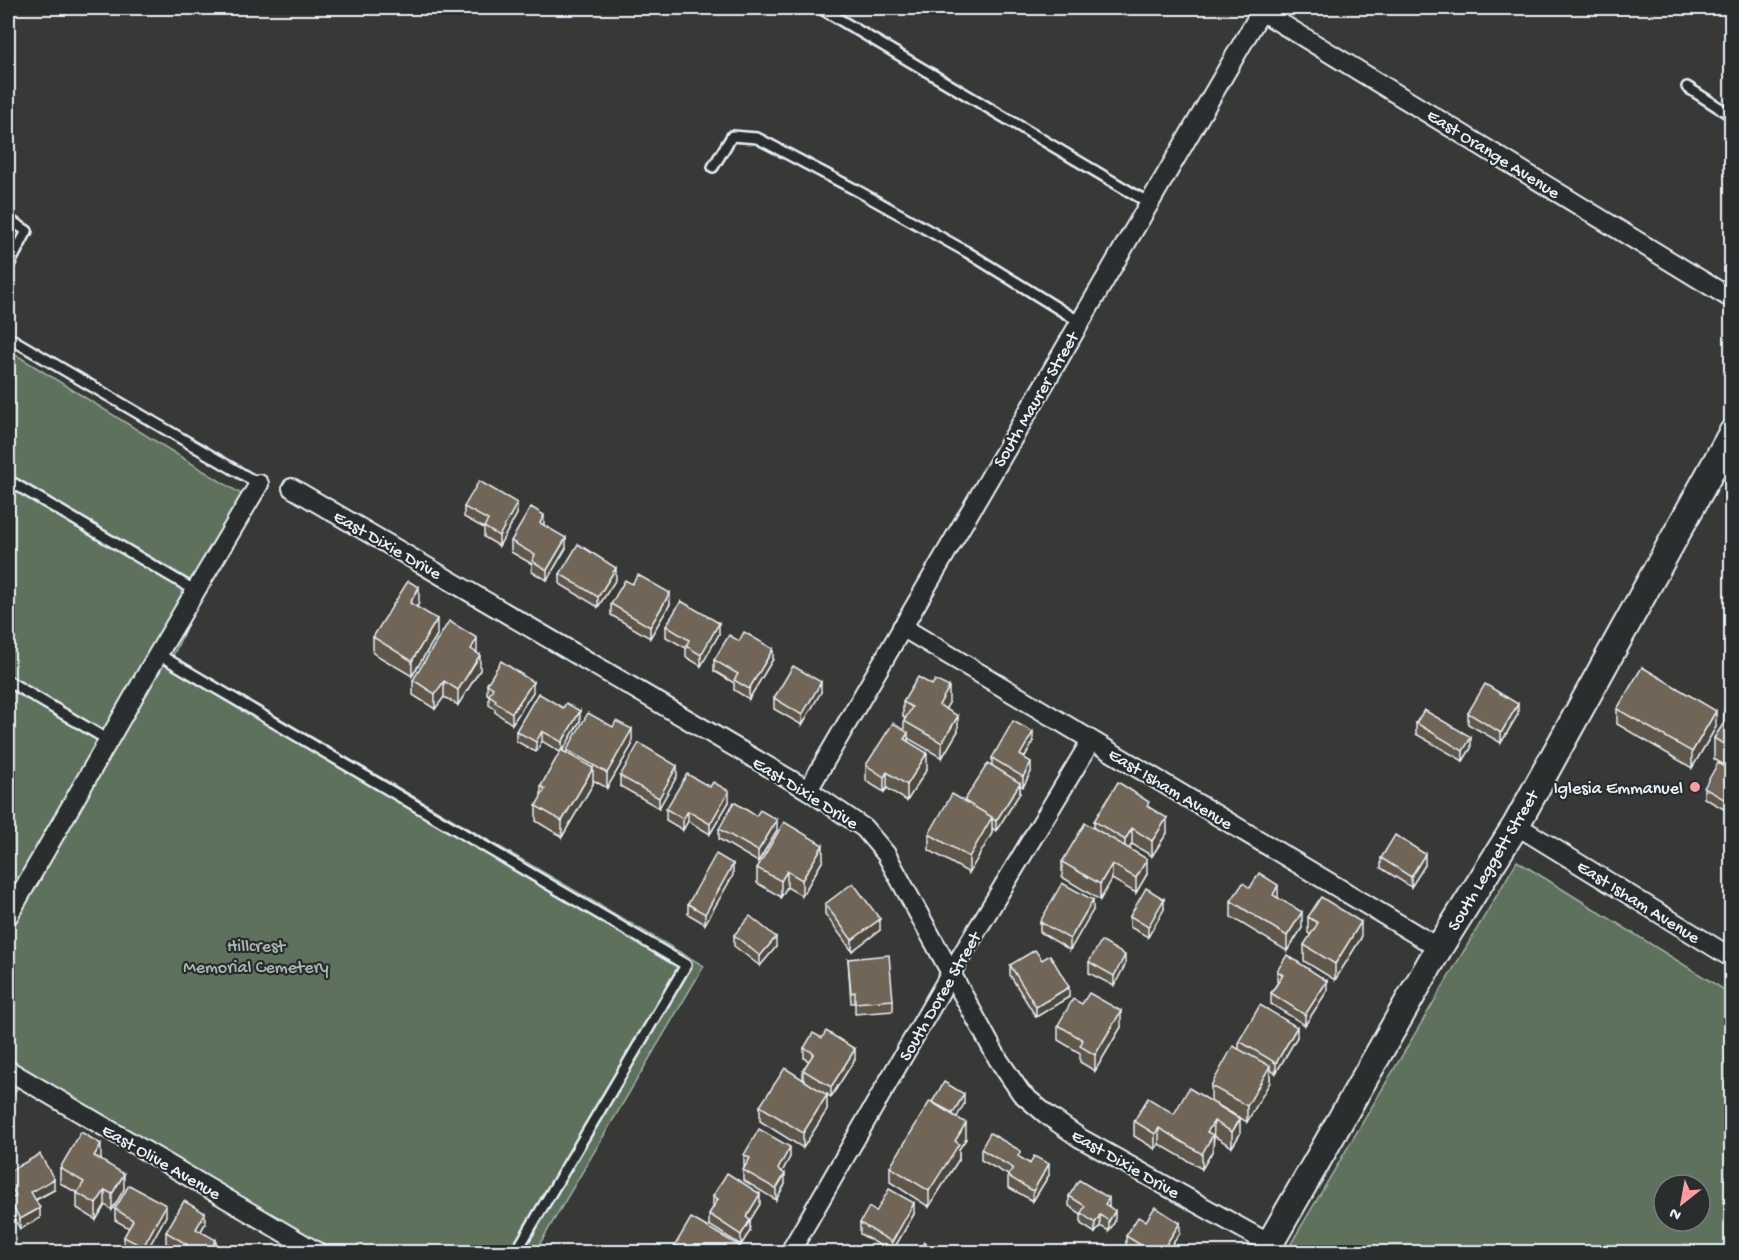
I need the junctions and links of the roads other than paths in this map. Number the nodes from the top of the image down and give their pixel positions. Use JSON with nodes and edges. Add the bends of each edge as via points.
{"nodes":[{"id":1,"x":820,"y":8,"type":"edge"},
{"id":2,"x":1260,"y":8,"type":"edge"},
{"id":3,"x":1687,"y":87,"type":"dead end"},
{"id":4,"x":1731,"y":116,"type":"edge"},
{"id":5,"x":713,"y":167,"type":"dead end"},
{"id":6,"x":1149,"y":203,"type":"junction"},
{"id":7,"x":8,"y":219,"type":"edge"},
{"id":8,"x":8,"y":267,"type":"edge"},
{"id":9,"x":1731,"y":299,"type":"edge"},
{"id":10,"x":1080,"y":322,"type":"junction"},
{"id":11,"x":8,"y":337,"type":"edge"},
{"id":12,"x":1731,"y":434,"type":"edge"},
{"id":13,"x":8,"y":480,"type":"edge"},
{"id":14,"x":259,"y":484,"type":"joint"},
{"id":15,"x":292,"y":488,"type":"dead end"},
{"id":16,"x":196,"y":591,"type":"junction"},
{"id":17,"x":902,"y":627,"type":"junction"},
{"id":18,"x":158,"y":654,"type":"junction"},
{"id":19,"x":8,"y":681,"type":"edge"},
{"id":20,"x":108,"y":740,"type":"junction"},
{"id":21,"x":1091,"y":741,"type":"junction"},
{"id":22,"x":808,"y":790,"type":"junction"},
{"id":23,"x":1516,"y":825,"type":"junction"},
{"id":24,"x":8,"y":916,"type":"edge"},
{"id":25,"x":1439,"y":948,"type":"junction"},
{"id":26,"x":1731,"y":958,"type":"edge"},
{"id":27,"x":951,"y":973,"type":"junction"},
{"id":28,"x":8,"y":1070,"type":"edge"},
{"id":29,"x":1268,"y":1248,"type":"edge"},
{"id":30,"x":317,"y":1252,"type":"edge"},
{"id":31,"x":516,"y":1252,"type":"edge"},
{"id":32,"x":790,"y":1252,"type":"edge"}],
"edges":[{"from":1,"to":6,"type":"lane"},
{"from":2,"to":6,"type":"street","name":"South Maurer Street"},
{"from":2,"to":9,"type":"street","name":"East Orange Avenue"},
{"from":3,"to":4,"type":"lane"},
{"from":5,"to":10,"type":"lane","via":[[732,136],[757,138],[967,252]]},
{"from":6,"to":10,"type":"street","name":"South Maurer Street"},
{"from":7,"to":8,"type":"lane","via":[[27,231]]},
{"from":10,"to":17,"type":"street","name":"South Maurer Street"},
{"from":11,"to":14,"type":"lane"},
{"from":12,"to":23,"type":"street","name":"South Leggett Street"},
{"from":13,"to":16,"type":"lane"},
{"from":14,"to":16,"type":"street"},
{"from":15,"to":22,"type":"street","name":"East Dixie Drive"},
{"from":16,"to":18,"type":"street"},
{"from":17,"to":21,"type":"street","name":"East Isham Avenue"},
{"from":17,"to":22,"type":"street","name":"South Maurer Street"},
{"from":18,"to":20,"type":"street"},
{"from":18,"to":31,"type":"lane","via":[[686,965]]},
{"from":19,"to":20,"type":"lane"},
{"from":20,"to":24,"type":"street"},
{"from":21,"to":25,"type":"street","name":"East Isham Avenue"},
{"from":21,"to":27,"type":"street","name":"South Doree Street"},
{"from":22,"to":27,"type":"street","name":"East Dixie Drive","via":[[864,828],[886,854]]},
{"from":23,"to":25,"type":"street","name":"South Leggett Street"},
{"from":23,"to":26,"type":"street","name":"East Isham Avenue"},
{"from":25,"to":29,"type":"street","name":"South Leggett Street"},
{"from":27,"to":29,"type":"street","name":"East Dixie Drive","via":[[998,1059],[1022,1093],[1047,1115]]},
{"from":27,"to":32,"type":"street","name":"South Doree Street"},
{"from":28,"to":30,"type":"street","name":"East Olive Avenue"}]}
